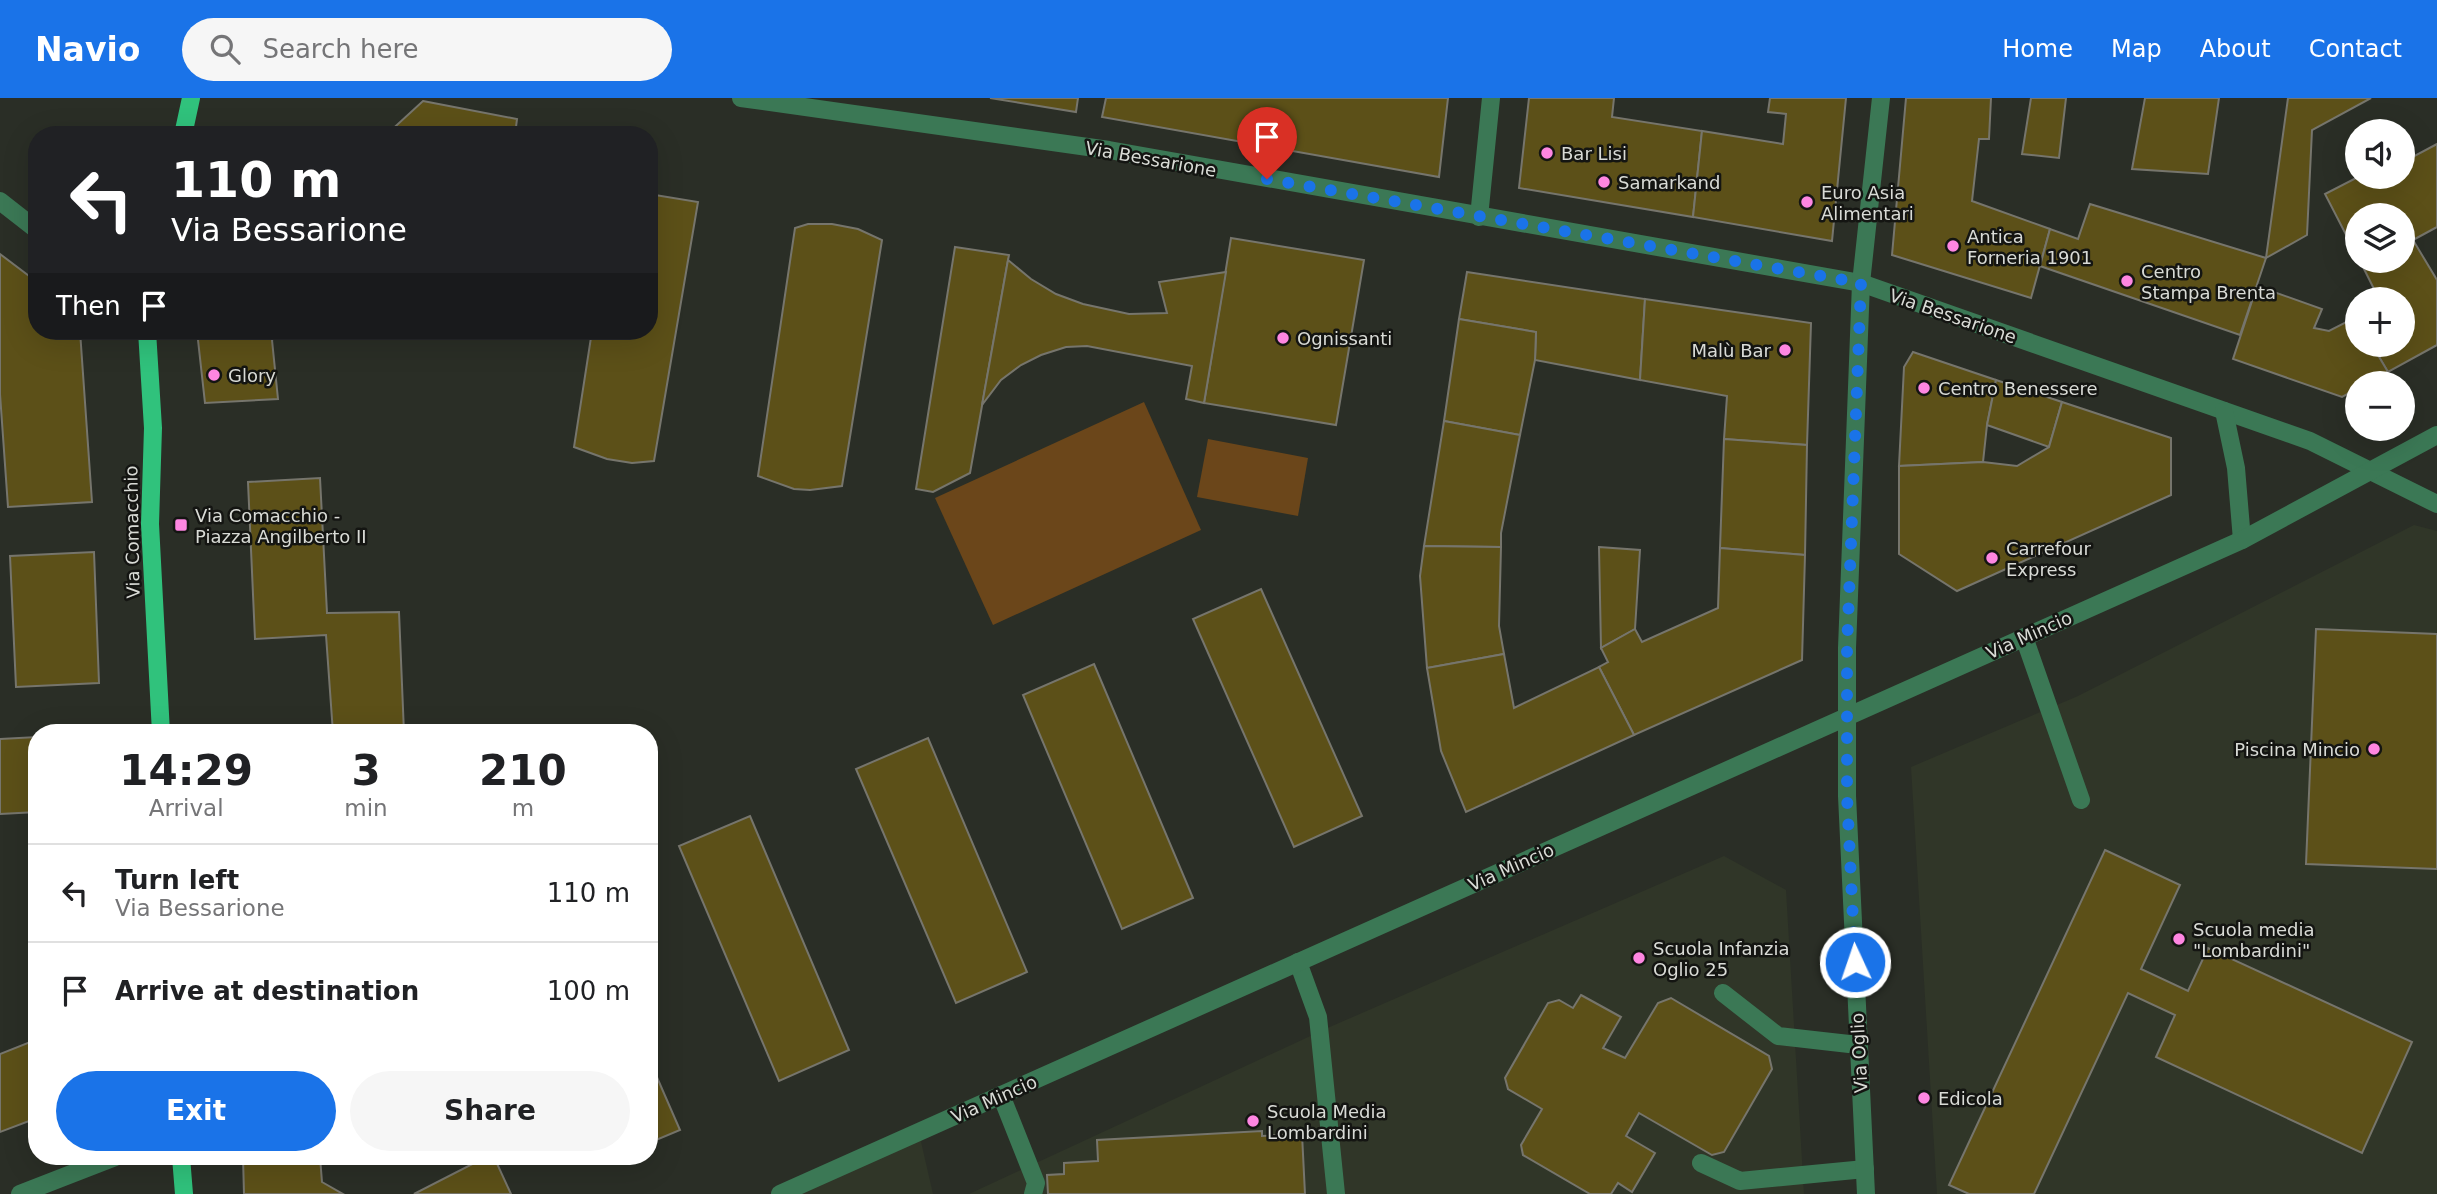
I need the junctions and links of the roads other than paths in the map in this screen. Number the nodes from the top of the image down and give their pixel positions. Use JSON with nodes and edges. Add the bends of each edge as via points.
{"nodes":[{"id":1,"x":741,"y":98,"type":"edge"},
{"id":2,"x":1492,"y":98,"type":"edge"},
{"id":3,"x":1881,"y":98,"type":"edge"},
{"id":4,"x":187,"y":102,"type":"edge"},
{"id":5,"x":184,"y":126,"type":"edge"},
{"id":6,"x":0,"y":201,"type":"edge"},
{"id":7,"x":1479,"y":217,"type":"junction"},
{"id":8,"x":28,"y":223,"type":"edge"},
{"id":9,"x":1861,"y":283,"type":"junction"},
{"id":10,"x":148,"y":340,"type":"edge"},
{"id":11,"x":2224,"y":411,"type":"junction"},
{"id":12,"x":2437,"y":435,"type":"edge"},
{"id":13,"x":2370,"y":471,"type":"junction"},
{"id":14,"x":2437,"y":504,"type":"edge"},
{"id":15,"x":2242,"y":540,"type":"junction"},
{"id":16,"x":2024,"y":637,"type":"junction"},
{"id":17,"x":1848,"y":716,"type":"junction"},
{"id":18,"x":161,"y":724,"type":"edge"},
{"id":19,"x":2081,"y":800,"type":"dead end"},
{"id":20,"x":1298,"y":962,"type":"junction"},
{"id":21,"x":1723,"y":993,"type":"dead end"},
{"id":22,"x":1858,"y":1045,"type":"junction"},
{"id":23,"x":1001,"y":1095,"type":"junction"},
{"id":24,"x":1701,"y":1163,"type":"dead end"},
{"id":25,"x":94,"y":1165,"type":"edge"},
{"id":26,"x":179,"y":1165,"type":"edge"},
{"id":27,"x":1865,"y":1170,"type":"junction"},
{"id":28,"x":819,"y":1177,"type":"junction"},
{"id":29,"x":20,"y":1194,"type":"edge"},
{"id":30,"x":184,"y":1194,"type":"edge"},
{"id":31,"x":780,"y":1194,"type":"edge"},
{"id":32,"x":826,"y":1194,"type":"edge"},
{"id":33,"x":1032,"y":1194,"type":"edge"},
{"id":34,"x":1336,"y":1194,"type":"edge"},
{"id":35,"x":1866,"y":1194,"type":"edge"}],
"edges":[{"from":1,"to":7,"type":"street","name":"Via Bessarione","via":[[1109,150]]},
{"from":2,"to":7,"type":"street"},
{"from":3,"to":9,"type":"street","name":"Via Oglio"},
{"from":4,"to":5,"type":"main road"},
{"from":6,"to":8,"type":"street"},
{"from":7,"to":9,"type":"street","name":"Via Bessarione"},
{"from":9,"to":11,"type":"street","name":"Via Bessarione"},
{"from":9,"to":17,"type":"street","name":"Via Oglio"},
{"from":10,"to":18,"type":"main road","name":"Via Comacchio","via":[[153,428],[150,524]]},
{"from":11,"to":13,"type":"street","name":"Via Bessarione","via":[[2311,441]]},
{"from":11,"to":15,"type":"street","via":[[2236,468]]},
{"from":12,"to":13,"type":"street","name":"Via Mincio"},
{"from":13,"to":14,"type":"street","name":"Via Bessarione"},
{"from":13,"to":15,"type":"street","name":"Via Mincio"},
{"from":15,"to":16,"type":"street","name":"Via Mincio"},
{"from":16,"to":17,"type":"street","name":"Via Mincio"},
{"from":16,"to":19,"type":"street"},
{"from":17,"to":20,"type":"street","name":"Via Mincio"},
{"from":17,"to":22,"type":"street","name":"Via Oglio"},
{"from":20,"to":23,"type":"street","name":"Via Mincio"},
{"from":20,"to":34,"type":"street","via":[[1318,1017]]},
{"from":21,"to":22,"type":"street","via":[[1778,1036]]},
{"from":22,"to":27,"type":"street","name":"Via Oglio"},
{"from":23,"to":28,"type":"street","name":"Via Mincio"},
{"from":23,"to":33,"type":"street","via":[[1036,1183]]},
{"from":24,"to":27,"type":"street","via":[[1740,1181]]},
{"from":25,"to":29,"type":"street"},
{"from":26,"to":30,"type":"main road"},
{"from":27,"to":35,"type":"street","name":"Via Oglio"},
{"from":28,"to":31,"type":"street","name":"Via Mincio"},
{"from":28,"to":32,"type":"street"}]}
